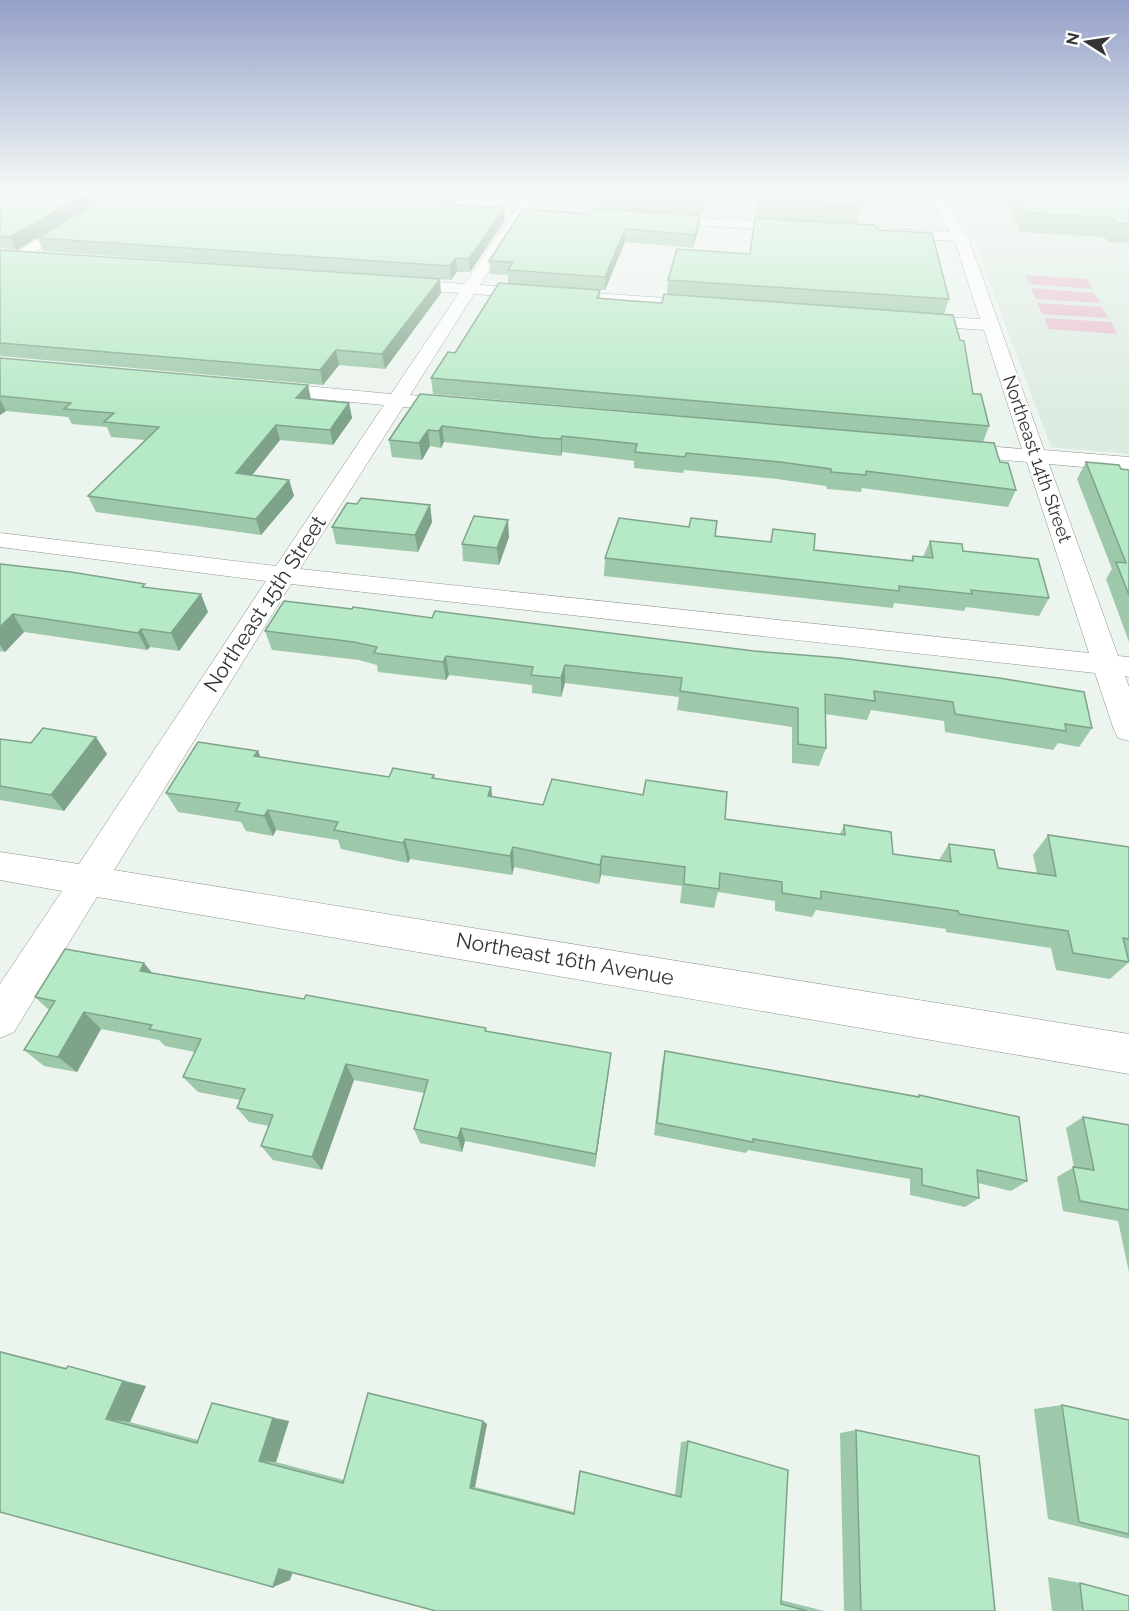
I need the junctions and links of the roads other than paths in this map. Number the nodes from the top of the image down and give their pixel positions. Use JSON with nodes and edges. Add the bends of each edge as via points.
{"nodes":[{"id":1,"x":484,"y":267,"type":"edge"},
{"id":2,"x":971,"y":267,"type":"edge"},
{"id":3,"x":376,"y":282,"type":"edge"},
{"id":4,"x":470,"y":289,"type":"junction"},
{"id":5,"x":730,"y":307,"type":"edge"},
{"id":6,"x":896,"y":319,"type":"edge"},
{"id":7,"x":991,"y":325,"type":"junction"},
{"id":8,"x":245,"y":386,"type":"edge"},
{"id":9,"x":397,"y":400,"type":"junction"},
{"id":10,"x":480,"y":407,"type":"edge"},
{"id":11,"x":930,"y":447,"type":"edge"},
{"id":12,"x":1036,"y":456,"type":"junction"},
{"id":13,"x":1129,"y":464,"type":"edge"},
{"id":14,"x":0,"y":540,"type":"edge"},
{"id":15,"x":284,"y":574,"type":"junction"},
{"id":16,"x":1118,"y":665,"type":"edge"},
{"id":17,"x":1129,"y":730,"type":"edge"},
{"id":18,"x":0,"y":866,"type":"edge"},
{"id":19,"x":90,"y":880,"type":"junction"},
{"id":20,"x":0,"y":1019,"type":"edge"},
{"id":21,"x":1129,"y":1054,"type":"edge"}],
"edges":[{"from":1,"to":4,"type":"street","name":"Northeast 15th Street"},
{"from":2,"to":7,"type":"street","name":"Northeast 14th Street"},
{"from":3,"to":4,"type":"street"},
{"from":4,"to":5,"type":"street"},
{"from":4,"to":9,"type":"street","name":"Northeast 15th Street"},
{"from":6,"to":7,"type":"street"},
{"from":7,"to":12,"type":"street","name":"Northeast 14th Street"},
{"from":8,"to":9,"type":"street"},
{"from":9,"to":10,"type":"street"},
{"from":9,"to":15,"type":"street","name":"Northeast 15th Street"},
{"from":11,"to":12,"type":"street"},
{"from":12,"to":13,"type":"street"},
{"from":12,"to":16,"type":"street","name":"Northeast 14th Street"},
{"from":14,"to":15,"type":"street"},
{"from":15,"to":16,"type":"street"},
{"from":15,"to":19,"type":"street","name":"Northeast 15th Street"},
{"from":16,"to":17,"type":"street","name":"Northeast 14th Street"},
{"from":18,"to":19,"type":"street","name":"Northeast 16th Avenue"},
{"from":19,"to":20,"type":"street","name":"Northeast 15th Street"},
{"from":19,"to":21,"type":"street","name":"Northeast 16th Avenue"}]}
